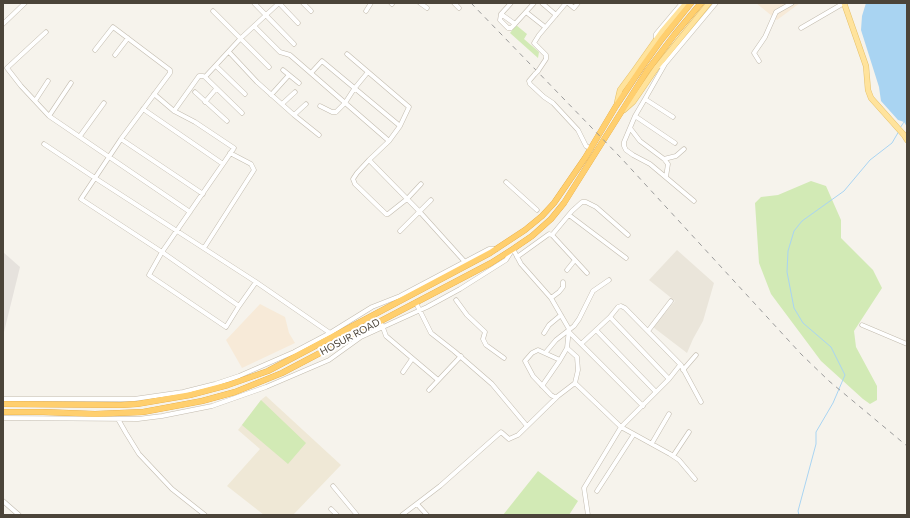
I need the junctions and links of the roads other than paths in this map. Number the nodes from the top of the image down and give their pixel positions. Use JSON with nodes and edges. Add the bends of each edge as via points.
{"nodes":[{"id":1,"x":25,"y":3,"type":"edge"},
{"id":2,"x":254,"y":3,"type":"edge"},
{"id":3,"x":279,"y":3,"type":"edge"},
{"id":4,"x":303,"y":3,"type":"edge"},
{"id":5,"x":371,"y":3,"type":"edge"},
{"id":6,"x":420,"y":3,"type":"edge"},
{"id":7,"x":454,"y":3,"type":"edge"},
{"id":8,"x":511,"y":3,"type":"edge"},
{"id":9,"x":534,"y":3,"type":"edge"},
{"id":10,"x":542,"y":3,"type":"edge"},
{"id":11,"x":567,"y":3,"type":"edge"},
{"id":12,"x":578,"y":3,"type":"edge"},
{"id":13,"x":682,"y":3,"type":"edge"},
{"id":14,"x":686,"y":3,"type":"edge"},
{"id":15,"x":691,"y":3,"type":"edge"},
{"id":16,"x":701,"y":3,"type":"edge"},
{"id":17,"x":709,"y":3,"type":"edge"},
{"id":18,"x":716,"y":3,"type":"edge"},
{"id":19,"x":792,"y":3,"type":"edge"},
{"id":20,"x":845,"y":4,"type":"edge"},
{"id":21,"x":427,"y":8,"type":"dead end"},
{"id":22,"x":459,"y":8,"type":"dead end"},
{"id":23,"x":213,"y":11,"type":"dead end"},
{"id":24,"x":311,"y":11,"type":"dead end"},
{"id":25,"x":366,"y":11,"type":"dead end"},
{"id":26,"x":526,"y":12,"type":"junction"},
{"id":27,"x":501,"y":14,"type":"junction"},
{"id":28,"x":556,"y":15,"type":"junction"},
{"id":29,"x":266,"y":16,"type":"junction"},
{"id":30,"x":298,"y":23,"type":"dead end"},
{"id":31,"x":3,"y":24,"type":"edge"},
{"id":32,"x":515,"y":24,"type":"junction"},
{"id":33,"x":254,"y":26,"type":"junction"},
{"id":34,"x":545,"y":27,"type":"junction"},
{"id":35,"x":801,"y":28,"type":"dead end"},
{"id":36,"x":46,"y":32,"type":"dead end"},
{"id":37,"x":128,"y":38,"type":"junction"},
{"id":38,"x":242,"y":38,"type":"junction"},
{"id":39,"x":656,"y":40,"type":"junction"},
{"id":40,"x":294,"y":44,"type":"dead end"},
{"id":41,"x":95,"y":50,"type":"dead end"},
{"id":42,"x":229,"y":52,"type":"junction"},
{"id":43,"x":115,"y":54,"type":"dead end"},
{"id":44,"x":347,"y":54,"type":"dead end"},
{"id":45,"x":759,"y":61,"type":"dead end"},
{"id":46,"x":665,"y":64,"type":"junction"},
{"id":47,"x":216,"y":66,"type":"junction"},
{"id":48,"x":269,"y":67,"type":"dead end"},
{"id":49,"x":657,"y":67,"type":"junction"},
{"id":50,"x":284,"y":70,"type":"dead end"},
{"id":51,"x":368,"y":72,"type":"junction"},
{"id":52,"x":311,"y":73,"type":"junction"},
{"id":53,"x":290,"y":75,"type":"junction"},
{"id":54,"x":205,"y":77,"type":"junction"},
{"id":55,"x":48,"y":80,"type":"dead end"},
{"id":56,"x":71,"y":83,"type":"dead end"},
{"id":57,"x":299,"y":83,"type":"dead end"},
{"id":58,"x":633,"y":87,"type":"junction"},
{"id":59,"x":216,"y":89,"type":"junction"},
{"id":60,"x":354,"y":89,"type":"junction"},
{"id":61,"x":195,"y":92,"type":"dead end"},
{"id":62,"x":295,"y":92,"type":"dead end"},
{"id":63,"x":154,"y":94,"type":"junction"},
{"id":64,"x":245,"y":94,"type":"dead end"},
{"id":65,"x":270,"y":95,"type":"junction"},
{"id":66,"x":645,"y":99,"type":"junction"},
{"id":67,"x":35,"y":101,"type":"junction"},
{"id":68,"x":205,"y":102,"type":"junction"},
{"id":69,"x":104,"y":103,"type":"dead end"},
{"id":70,"x":345,"y":103,"type":"junction"},
{"id":71,"x":282,"y":104,"type":"junction"},
{"id":72,"x":306,"y":104,"type":"dead end"},
{"id":73,"x":320,"y":106,"type":"dead end"},
{"id":74,"x":616,"y":106,"type":"junction"},
{"id":75,"x":143,"y":110,"type":"junction"},
{"id":76,"x":174,"y":111,"type":"junction"},
{"id":77,"x":622,"y":112,"type":"junction"},
{"id":78,"x":242,"y":113,"type":"dead end"},
{"id":79,"x":49,"y":116,"type":"junction"},
{"id":80,"x":294,"y":116,"type":"junction"},
{"id":81,"x":635,"y":116,"type":"junction"},
{"id":82,"x":673,"y":117,"type":"dead end"},
{"id":83,"x":227,"y":121,"type":"dead end"},
{"id":84,"x":400,"y":126,"type":"junction"},
{"id":85,"x":630,"y":128,"type":"junction"},
{"id":86,"x":319,"y":135,"type":"dead end"},
{"id":87,"x":80,"y":136,"type":"junction"},
{"id":88,"x":121,"y":139,"type":"junction"},
{"id":89,"x":907,"y":140,"type":"edge"},
{"id":90,"x":389,"y":141,"type":"junction"},
{"id":91,"x":675,"y":143,"type":"dead end"},
{"id":92,"x":44,"y":144,"type":"dead end"},
{"id":93,"x":591,"y":149,"type":"junction"},
{"id":94,"x":684,"y":149,"type":"dead end"},
{"id":95,"x":230,"y":153,"type":"junction"},
{"id":96,"x":110,"y":156,"type":"junction"},
{"id":97,"x":369,"y":160,"type":"junction"},
{"id":98,"x":664,"y":160,"type":"junction"},
{"id":99,"x":223,"y":164,"type":"junction"},
{"id":100,"x":666,"y":177,"type":"junction"},
{"id":101,"x":95,"y":178,"type":"junction"},
{"id":102,"x":506,"y":182,"type":"dead end"},
{"id":103,"x":421,"y":184,"type":"dead end"},
{"id":104,"x":203,"y":194,"type":"junction"},
{"id":105,"x":407,"y":199,"type":"junction"},
{"id":106,"x":431,"y":200,"type":"dead end"},
{"id":107,"x":694,"y":201,"type":"dead end"},
{"id":108,"x":537,"y":210,"type":"dead end"},
{"id":109,"x":190,"y":212,"type":"junction"},
{"id":110,"x":419,"y":212,"type":"junction"},
{"id":111,"x":569,"y":215,"type":"junction"},
{"id":112,"x":177,"y":230,"type":"junction"},
{"id":113,"x":400,"y":231,"type":"dead end"},
{"id":114,"x":552,"y":235,"type":"junction"},
{"id":115,"x":628,"y":235,"type":"dead end"},
{"id":116,"x":204,"y":248,"type":"junction"},
{"id":117,"x":497,"y":249,"type":"junction"},
{"id":118,"x":513,"y":249,"type":"junction"},
{"id":119,"x":162,"y":252,"type":"junction"},
{"id":120,"x":517,"y":257,"type":"junction"},
{"id":121,"x":626,"y":258,"type":"dead end"},
{"id":122,"x":575,"y":260,"type":"junction"},
{"id":123,"x":465,"y":262,"type":"junction"},
{"id":124,"x":567,"y":270,"type":"dead end"},
{"id":125,"x":587,"y":273,"type":"dead end"},
{"id":126,"x":609,"y":280,"type":"dead end"},
{"id":127,"x":256,"y":282,"type":"junction"},
{"id":128,"x":563,"y":282,"type":"dead end"},
{"id":129,"x":551,"y":298,"type":"junction"},
{"id":130,"x":456,"y":300,"type":"dead end"},
{"id":131,"x":671,"y":301,"type":"dead end"},
{"id":132,"x":416,"y":303,"type":"junction"},
{"id":133,"x":239,"y":306,"type":"junction"},
{"id":134,"x":419,"y":311,"type":"junction"},
{"id":135,"x":561,"y":315,"type":"junction"},
{"id":136,"x":610,"y":317,"type":"junction"},
{"id":137,"x":380,"y":321,"type":"junction"},
{"id":138,"x":862,"y":325,"type":"dead end"},
{"id":139,"x":383,"y":327,"type":"junction"},
{"id":140,"x":569,"y":330,"type":"junction"},
{"id":141,"x":596,"y":330,"type":"junction"},
{"id":142,"x":648,"y":331,"type":"junction"},
{"id":143,"x":544,"y":332,"type":"dead end"},
{"id":144,"x":330,"y":333,"type":"junction"},
{"id":145,"x":581,"y":344,"type":"junction"},
{"id":146,"x":907,"y":344,"type":"edge"},
{"id":147,"x":567,"y":348,"type":"junction"},
{"id":148,"x":546,"y":352,"type":"junction"},
{"id":149,"x":696,"y":355,"type":"dead end"},
{"id":150,"x":461,"y":356,"type":"junction"},
{"id":151,"x":504,"y":358,"type":"dead end"},
{"id":152,"x":412,"y":359,"type":"junction"},
{"id":153,"x":560,"y":360,"type":"junction"},
{"id":154,"x":680,"y":365,"type":"junction"},
{"id":155,"x":683,"y":370,"type":"junction"},
{"id":156,"x":403,"y":372,"type":"dead end"},
{"id":157,"x":669,"y":379,"type":"junction"},
{"id":158,"x":438,"y":380,"type":"junction"},
{"id":159,"x":576,"y":383,"type":"junction"},
{"id":160,"x":542,"y":386,"type":"junction"},
{"id":161,"x":429,"y":390,"type":"dead end"},
{"id":162,"x":656,"y":392,"type":"junction"},
{"id":163,"x":556,"y":398,"type":"junction"},
{"id":164,"x":3,"y":399,"type":"edge"},
{"id":165,"x":701,"y":402,"type":"dead end"},
{"id":166,"x":3,"y":404,"type":"edge"},
{"id":167,"x":643,"y":406,"type":"junction"},
{"id":168,"x":3,"y":412,"type":"edge"},
{"id":169,"x":669,"y":414,"type":"dead end"},
{"id":170,"x":3,"y":418,"type":"edge"},
{"id":171,"x":118,"y":419,"type":"junction"},
{"id":172,"x":527,"y":426,"type":"junction"},
{"id":173,"x":620,"y":427,"type":"junction"},
{"id":174,"x":689,"y":432,"type":"dead end"},
{"id":175,"x":634,"y":434,"type":"junction"},
{"id":176,"x":652,"y":443,"type":"junction"},
{"id":177,"x":673,"y":456,"type":"junction"},
{"id":178,"x":695,"y":479,"type":"dead end"},
{"id":179,"x":333,"y":486,"type":"dead end"},
{"id":180,"x":597,"y":491,"type":"dead end"},
{"id":181,"x":3,"y":501,"type":"edge"},
{"id":182,"x":417,"y":504,"type":"junction"},
{"id":183,"x":331,"y":508,"type":"dead end"},
{"id":184,"x":19,"y":515,"type":"edge"},
{"id":185,"x":205,"y":515,"type":"edge"},
{"id":186,"x":337,"y":515,"type":"edge"},
{"id":187,"x":357,"y":515,"type":"edge"},
{"id":188,"x":402,"y":515,"type":"edge"},
{"id":189,"x":427,"y":515,"type":"edge"},
{"id":190,"x":588,"y":515,"type":"edge"}],
"edges":[{"from":1,"to":31,"type":"street"},
{"from":2,"to":29,"type":"street"},
{"from":3,"to":29,"type":"street"},
{"from":3,"to":30,"type":"street"},
{"from":4,"to":24,"type":"street"},
{"from":5,"to":25,"type":"street"},
{"from":6,"to":21,"type":"street"},
{"from":7,"to":22,"type":"street"},
{"from":8,"to":27,"type":"street"},
{"from":9,"to":26,"type":"street"},
{"from":10,"to":28,"type":"street"},
{"from":11,"to":12,"type":"street","via":[[574,8]]},
{"from":11,"to":28,"type":"street"},
{"from":13,"to":39,"type":"street","via":[[656,34]]},
{"from":14,"to":39,"type":"main road"},
{"from":15,"to":58,"type":"highway","via":[[662,39]]},
{"from":16,"to":58,"type":"highway"},
{"from":17,"to":49,"type":"main road"},
{"from":18,"to":46,"type":"street"},
{"from":19,"to":45,"type":"street","via":[[776,12],[765,37],[754,53]]},
{"from":20,"to":35,"type":"street"},
{"from":20,"to":89,"type":"main road","via":[[866,66],[871,98]]},
{"from":23,"to":38,"type":"street"},
{"from":26,"to":32,"type":"street"},
{"from":26,"to":34,"type":"street"},
{"from":27,"to":32,"type":"street"},
{"from":27,"to":32,"type":"street","via":[[500,20],[508,28]]},
{"from":28,"to":34,"type":"street"},
{"from":29,"to":33,"type":"street"},
{"from":29,"to":40,"type":"street"},
{"from":33,"to":38,"type":"street"},
{"from":33,"to":52,"type":"street","via":[[280,52],[290,55]]},
{"from":34,"to":93,"type":"street","via":[[534,43],[546,55],[546,59],[529,81],[530,84],[544,98],[554,103],[578,130],[586,146]]},
{"from":36,"to":67,"type":"street","via":[[7,68]]},
{"from":37,"to":41,"type":"street","via":[[113,26]]},
{"from":37,"to":43,"type":"street"},
{"from":37,"to":63,"type":"street","via":[[170,70]]},
{"from":38,"to":42,"type":"street"},
{"from":38,"to":48,"type":"street"},
{"from":39,"to":74,"type":"main road","via":[[620,90]]},
{"from":42,"to":47,"type":"street"},
{"from":42,"to":65,"type":"street"},
{"from":44,"to":51,"type":"street"},
{"from":46,"to":49,"type":"street"},
{"from":46,"to":66,"type":"street"},
{"from":47,"to":54,"type":"street"},
{"from":47,"to":64,"type":"street"},
{"from":49,"to":77,"type":"main road","via":[[633,102]]},
{"from":50,"to":53,"type":"street"},
{"from":51,"to":60,"type":"street"},
{"from":51,"to":84,"type":"street","via":[[409,107]]},
{"from":52,"to":60,"type":"street","via":[[322,61]]},
{"from":52,"to":70,"type":"street"},
{"from":53,"to":57,"type":"street"},
{"from":53,"to":65,"type":"street"},
{"from":54,"to":59,"type":"street"},
{"from":54,"to":76,"type":"street","via":[[199,76]]},
{"from":55,"to":67,"type":"street"},
{"from":56,"to":79,"type":"street"},
{"from":58,"to":74,"type":"highway","name":"HOSUR ROAD"},
{"from":58,"to":77,"type":"highway","name":"HOSUR ROAD"},
{"from":59,"to":68,"type":"street"},
{"from":59,"to":78,"type":"street"},
{"from":60,"to":70,"type":"street"},
{"from":60,"to":84,"type":"street"},
{"from":61,"to":68,"type":"street"},
{"from":62,"to":71,"type":"street"},
{"from":63,"to":75,"type":"street"},
{"from":63,"to":76,"type":"street"},
{"from":65,"to":71,"type":"street"},
{"from":66,"to":81,"type":"street"},
{"from":66,"to":82,"type":"street"},
{"from":67,"to":79,"type":"street"},
{"from":68,"to":83,"type":"street"},
{"from":69,"to":87,"type":"street"},
{"from":70,"to":73,"type":"street","via":[[336,112]]},
{"from":70,"to":90,"type":"street"},
{"from":71,"to":80,"type":"street"},
{"from":72,"to":80,"type":"street"},
{"from":74,"to":93,"type":"highway","name":"HOSUR ROAD"},
{"from":75,"to":88,"type":"street"},
{"from":75,"to":99,"type":"street"},
{"from":76,"to":95,"type":"street","via":[[234,148]]},
{"from":77,"to":118,"type":"highway","name":"HOSUR ROAD","via":[[564,203],[543,226]]},
{"from":79,"to":87,"type":"street"},
{"from":80,"to":86,"type":"street"},
{"from":81,"to":85,"type":"street"},
{"from":81,"to":91,"type":"street"},
{"from":84,"to":90,"type":"street"},
{"from":85,"to":98,"type":"street","via":[[640,141]]},
{"from":85,"to":100,"type":"street","via":[[624,142],[626,150]]},
{"from":87,"to":96,"type":"street"},
{"from":88,"to":96,"type":"street"},
{"from":88,"to":104,"type":"street"},
{"from":90,"to":97,"type":"street"},
{"from":92,"to":101,"type":"street"},
{"from":93,"to":117,"type":"highway","name":"HOSUR ROAD","via":[[542,216]]},
{"from":94,"to":98,"type":"street","via":[[676,156]]},
{"from":95,"to":99,"type":"street"},
{"from":95,"to":116,"type":"street","via":[[251,164],[254,170]]},
{"from":96,"to":101,"type":"street"},
{"from":96,"to":109,"type":"street"},
{"from":97,"to":105,"type":"street"},
{"from":97,"to":105,"type":"street","via":[[354,176],[355,184],[386,214]]},
{"from":98,"to":100,"type":"street","via":[[669,167]]},
{"from":99,"to":104,"type":"street"},
{"from":100,"to":107,"type":"street"},
{"from":101,"to":112,"type":"street"},
{"from":101,"to":119,"type":"street","via":[[81,199]]},
{"from":102,"to":108,"type":"street"},
{"from":103,"to":105,"type":"street"},
{"from":104,"to":109,"type":"street"},
{"from":105,"to":110,"type":"street"},
{"from":106,"to":110,"type":"street"},
{"from":109,"to":112,"type":"street"},
{"from":110,"to":113,"type":"street"},
{"from":110,"to":123,"type":"street"},
{"from":111,"to":114,"type":"street"},
{"from":111,"to":115,"type":"street","via":[[582,202],[586,202],[596,207]]},
{"from":111,"to":121,"type":"street"},
{"from":112,"to":116,"type":"street"},
{"from":112,"to":119,"type":"street"},
{"from":114,"to":120,"type":"street","via":[[549,234]]},
{"from":114,"to":122,"type":"street"},
{"from":116,"to":127,"type":"street"},
{"from":117,"to":123,"type":"street","via":[[489,249]]},
{"from":117,"to":166,"type":"highway","name":"HOSUR ROAD","via":[[268,371],[228,385],[137,404]]},
{"from":118,"to":120,"type":"street"},
{"from":118,"to":132,"type":"highway","name":"HOSUR ROAD"},
{"from":118,"to":134,"type":"street","via":[[506,260]]},
{"from":119,"to":133,"type":"street"},
{"from":119,"to":133,"type":"street","via":[[149,275],[226,327]]},
{"from":120,"to":129,"type":"street"},
{"from":122,"to":124,"type":"street"},
{"from":122,"to":125,"type":"street"},
{"from":123,"to":144,"type":"street","via":[[400,296],[372,307]]},
{"from":126,"to":140,"type":"street","via":[[593,291],[579,318]]},
{"from":127,"to":133,"type":"street"},
{"from":127,"to":144,"type":"street"},
{"from":128,"to":129,"type":"street","via":[[563,287]]},
{"from":129,"to":135,"type":"street"},
{"from":130,"to":151,"type":"street","via":[[485,332],[483,339],[486,345]]},
{"from":131,"to":142,"type":"street"},
{"from":132,"to":134,"type":"street"},
{"from":132,"to":137,"type":"highway","name":"HOSUR ROAD"},
{"from":134,"to":139,"type":"street"},
{"from":134,"to":150,"type":"street","via":[[431,334]]},
{"from":135,"to":140,"type":"street"},
{"from":135,"to":143,"type":"street"},
{"from":136,"to":141,"type":"street"},
{"from":136,"to":142,"type":"street","via":[[620,306]]},
{"from":136,"to":157,"type":"street"},
{"from":137,"to":139,"type":"street"},
{"from":137,"to":168,"type":"highway","name":"HOSUR ROAD","via":[[272,379],[202,401],[127,413]]},
{"from":138,"to":146,"type":"street"},
{"from":139,"to":152,"type":"street","via":[[386,336]]},
{"from":139,"to":171,"type":"street","via":[[354,341],[329,360],[266,387],[212,406],[138,419]]},
{"from":140,"to":145,"type":"street"},
{"from":140,"to":147,"type":"street"},
{"from":140,"to":148,"type":"street"},
{"from":141,"to":145,"type":"street"},
{"from":141,"to":162,"type":"street"},
{"from":142,"to":154,"type":"street"},
{"from":144,"to":164,"type":"street","via":[[239,376],[183,392],[134,399]]},
{"from":145,"to":167,"type":"street"},
{"from":147,"to":153,"type":"street"},
{"from":147,"to":159,"type":"street","via":[[577,357]]},
{"from":148,"to":153,"type":"street"},
{"from":148,"to":160,"type":"street","via":[[538,350],[525,361],[531,375]]},
{"from":149,"to":155,"type":"street"},
{"from":150,"to":158,"type":"street"},
{"from":150,"to":172,"type":"street","via":[[492,384]]},
{"from":152,"to":156,"type":"street"},
{"from":152,"to":158,"type":"street"},
{"from":153,"to":160,"type":"street"},
{"from":154,"to":155,"type":"street"},
{"from":154,"to":157,"type":"street"},
{"from":155,"to":165,"type":"street"},
{"from":157,"to":162,"type":"street"},
{"from":158,"to":161,"type":"street"},
{"from":159,"to":163,"type":"street"},
{"from":159,"to":173,"type":"street"},
{"from":160,"to":163,"type":"street"},
{"from":162,"to":167,"type":"street"},
{"from":163,"to":172,"type":"street"},
{"from":167,"to":173,"type":"street"},
{"from":169,"to":176,"type":"street"},
{"from":170,"to":171,"type":"street"},
{"from":171,"to":185,"type":"street","via":[[145,460],[172,489]]},
{"from":172,"to":182,"type":"street","via":[[518,435],[509,439],[501,432]]},
{"from":173,"to":175,"type":"street"},
{"from":173,"to":190,"type":"street","via":[[584,488]]},
{"from":174,"to":177,"type":"street"},
{"from":175,"to":176,"type":"street"},
{"from":175,"to":180,"type":"street"},
{"from":176,"to":177,"type":"street"},
{"from":177,"to":178,"type":"street"},
{"from":179,"to":187,"type":"street"},
{"from":181,"to":184,"type":"street"},
{"from":182,"to":188,"type":"street"},
{"from":182,"to":189,"type":"street"},
{"from":183,"to":186,"type":"street"}]}
